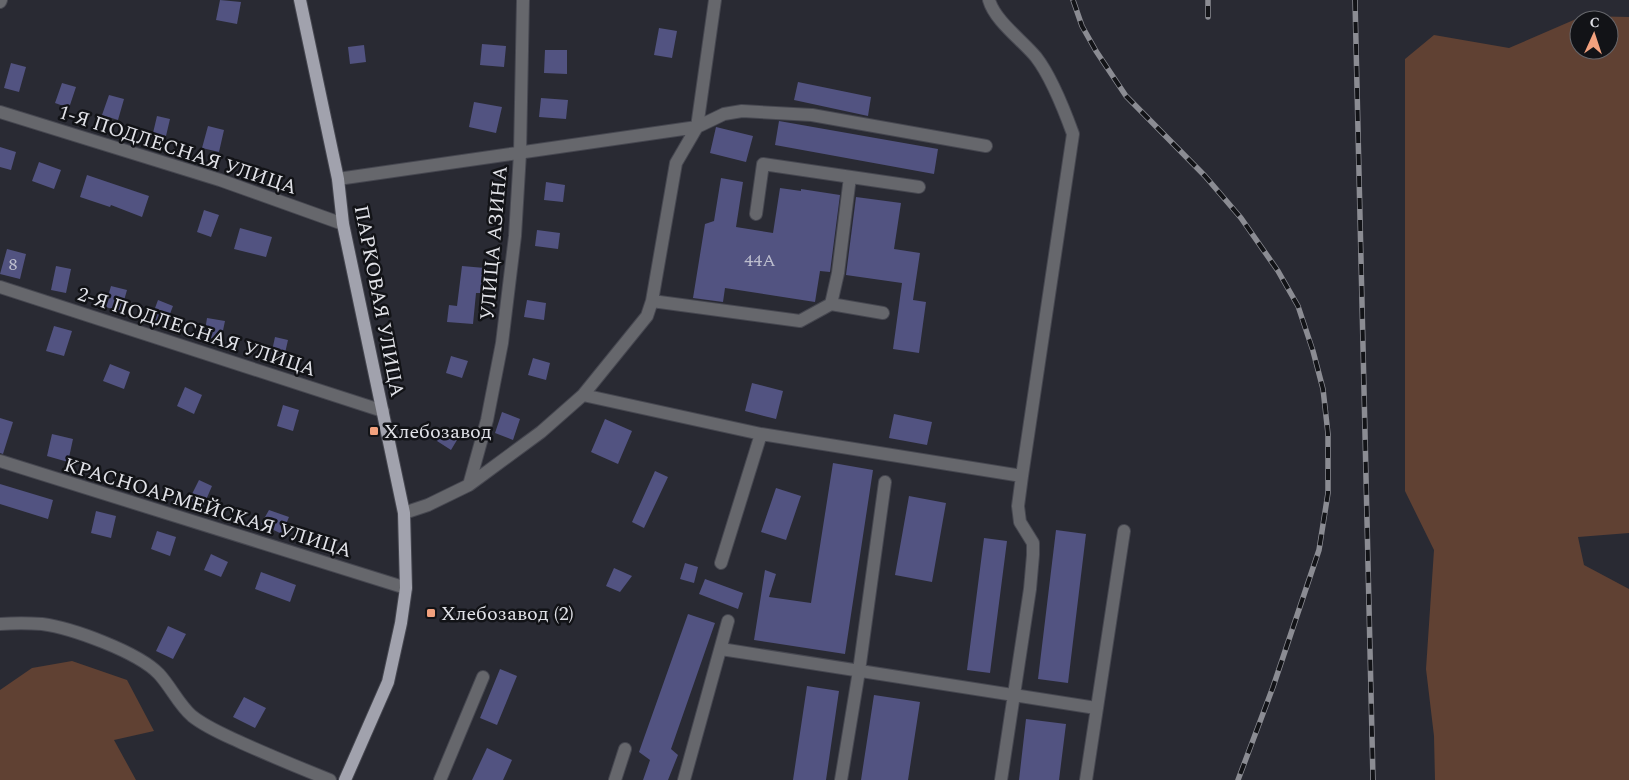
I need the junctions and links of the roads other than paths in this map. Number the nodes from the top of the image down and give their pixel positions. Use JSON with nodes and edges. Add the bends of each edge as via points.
{"nodes":[{"id":1,"x":300,"y":0,"type":"edge"},
{"id":2,"x":523,"y":0,"type":"edge"},
{"id":3,"x":715,"y":0,"type":"edge"},
{"id":4,"x":989,"y":0,"type":"edge"},
{"id":5,"x":0,"y":112,"type":"edge"},
{"id":6,"x":697,"y":127,"type":"junction"},
{"id":7,"x":986,"y":146,"type":"dead end"},
{"id":8,"x":520,"y":153,"type":"junction"},
{"id":9,"x":850,"y":177,"type":"junction"},
{"id":10,"x":338,"y":179,"type":"junction"},
{"id":11,"x":919,"y":187,"type":"dead end"},
{"id":12,"x":756,"y":214,"type":"dead end"},
{"id":13,"x":343,"y":224,"type":"junction"},
{"id":14,"x":0,"y":287,"type":"edge"},
{"id":15,"x":652,"y":301,"type":"junction"},
{"id":16,"x":831,"y":304,"type":"junction"},
{"id":17,"x":883,"y":313,"type":"dead end"},
{"id":18,"x":583,"y":395,"type":"junction"},
{"id":19,"x":383,"y":410,"type":"junction"},
{"id":20,"x":761,"y":434,"type":"junction"},
{"id":21,"x":0,"y":462,"type":"edge"},
{"id":22,"x":1022,"y":476,"type":"junction"},
{"id":23,"x":885,"y":482,"type":"dead end"},
{"id":24,"x":469,"y":485,"type":"junction"},
{"id":25,"x":404,"y":513,"type":"junction"},
{"id":26,"x":1124,"y":530,"type":"dead end"},
{"id":27,"x":721,"y":563,"type":"dead end"},
{"id":28,"x":406,"y":588,"type":"junction"},
{"id":29,"x":728,"y":621,"type":"dead end"},
{"id":30,"x":0,"y":624,"type":"edge"},
{"id":31,"x":720,"y":649,"type":"junction"},
{"id":32,"x":859,"y":671,"type":"junction"},
{"id":33,"x":483,"y":677,"type":"dead end"},
{"id":34,"x":1014,"y":696,"type":"junction"},
{"id":35,"x":1096,"y":708,"type":"junction"},
{"id":36,"x":625,"y":750,"type":"dead end"},
{"id":37,"x":330,"y":780,"type":"edge"},
{"id":38,"x":345,"y":780,"type":"edge"},
{"id":39,"x":440,"y":780,"type":"edge"},
{"id":40,"x":615,"y":780,"type":"edge"},
{"id":41,"x":684,"y":780,"type":"edge"},
{"id":42,"x":841,"y":780,"type":"edge"},
{"id":43,"x":1000,"y":780,"type":"edge"},
{"id":44,"x":1086,"y":780,"type":"edge"}],
"edges":[{"from":1,"to":10,"type":"main road","name":"ПАРКОВАЯ УЛИЦА"},
{"from":2,"to":8,"type":"street","name":"УЛИЦА АЗИНА"},
{"from":3,"to":6,"type":"street"},
{"from":4,"to":22,"type":"street","via":[[998,17],[1037,58],[1073,134]]},
{"from":5,"to":13,"type":"street","name":"1-Я ПОДЛЕСНАЯ УЛИЦА","via":[[220,180]]},
{"from":6,"to":7,"type":"street","via":[[724,114],[742,111],[812,115]]},
{"from":6,"to":8,"type":"street"},
{"from":6,"to":15,"type":"street","via":[[676,163]]},
{"from":8,"to":10,"type":"street"},
{"from":8,"to":24,"type":"street","name":"УЛИЦА АЗИНА","via":[[515,236],[502,343],[487,420]]},
{"from":9,"to":11,"type":"street"},
{"from":9,"to":12,"type":"street","via":[[763,164]]},
{"from":9,"to":16,"type":"street"},
{"from":10,"to":13,"type":"main road","name":"ПАРКОВАЯ УЛИЦА"},
{"from":13,"to":19,"type":"main road","name":"ПАРКОВАЯ УЛИЦА"},
{"from":14,"to":19,"type":"street","name":"2-Я ПОДЛЕСНАЯ УЛИЦА"},
{"from":15,"to":16,"type":"street","via":[[800,320]]},
{"from":15,"to":18,"type":"street","via":[[647,316]]},
{"from":16,"to":17,"type":"street"},
{"from":18,"to":20,"type":"street"},
{"from":18,"to":24,"type":"street","via":[[541,432]]},
{"from":19,"to":25,"type":"main road","name":"ПАРКОВАЯ УЛИЦА"},
{"from":20,"to":22,"type":"street"},
{"from":20,"to":27,"type":"street"},
{"from":21,"to":28,"type":"street","name":"КРАСНОАРМЕЙСКАЯ УЛИЦА"},
{"from":22,"to":34,"type":"street","via":[[1018,506],[1020,522],[1033,543],[1033,555]]},
{"from":23,"to":32,"type":"street"},
{"from":24,"to":25,"type":"street"},
{"from":25,"to":28,"type":"main road","name":"ПАРКОВАЯ УЛИЦА"},
{"from":26,"to":35,"type":"street"},
{"from":28,"to":38,"type":"main road","name":"ПАРКОВАЯ УЛИЦА","via":[[388,682]]},
{"from":29,"to":31,"type":"street"},
{"from":30,"to":37,"type":"street","via":[[43,624],[107,644],[138,658],[159,674],[192,715],[212,729]]},
{"from":31,"to":32,"type":"street"},
{"from":31,"to":41,"type":"street"},
{"from":32,"to":34,"type":"street"},
{"from":32,"to":42,"type":"street"},
{"from":33,"to":39,"type":"street"},
{"from":34,"to":35,"type":"street"},
{"from":34,"to":43,"type":"street"},
{"from":35,"to":44,"type":"street"},
{"from":36,"to":40,"type":"street"}]}
